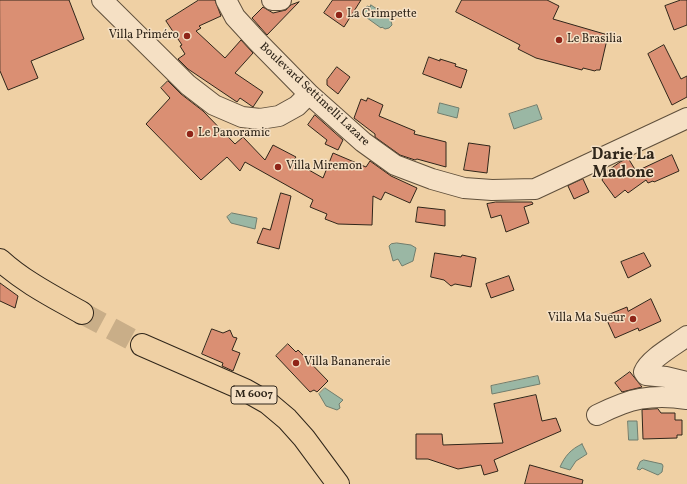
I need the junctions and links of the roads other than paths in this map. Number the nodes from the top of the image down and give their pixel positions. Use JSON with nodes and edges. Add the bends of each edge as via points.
{"nodes":[{"id":1,"x":102,"y":0,"type":"edge"},
{"id":2,"x":226,"y":0,"type":"edge"},
{"id":3,"x":272,"y":0,"type":"edge"},
{"id":4,"x":281,"y":0,"type":"edge"},
{"id":5,"x":309,"y":94,"type":"junction"},
{"id":6,"x":687,"y":118,"type":"edge"},
{"id":7,"x":0,"y":260,"type":"edge"},
{"id":8,"x":82,"y":313,"type":"tunnel mouth"},
{"id":9,"x":687,"y":336,"type":"edge"},
{"id":10,"x":142,"y":345,"type":"tunnel mouth"},
{"id":11,"x":687,"y":382,"type":"edge"},
{"id":12,"x":687,"y":399,"type":"edge"},
{"id":13,"x":597,"y":415,"type":"dead end"},
{"id":14,"x":338,"y":484,"type":"edge"}],
"edges":[{"from":1,"to":5,"type":"street","via":[[188,85],[214,105],[242,117],[260,119],[279,116],[297,106]]},
{"from":2,"to":5,"type":"street","name":"Boulevard Settimelli Lazare","via":[[235,17],[256,41]]},
{"from":3,"to":4,"type":"street"},
{"from":5,"to":6,"type":"street","name":"Boulevard Settimelli Lazare","via":[[362,142],[395,165],[464,188],[492,190],[535,189]]},
{"from":7,"to":8,"type":"main road","via":[[29,282]]},
{"from":9,"to":11,"type":"street","via":[[653,361],[644,372],[650,376]]},
{"from":10,"to":14,"type":"main road","number":"M 6007","via":[[245,390],[268,403],[304,438]]},
{"from":12,"to":13,"type":"street","via":[[642,399],[623,403]]}]}
